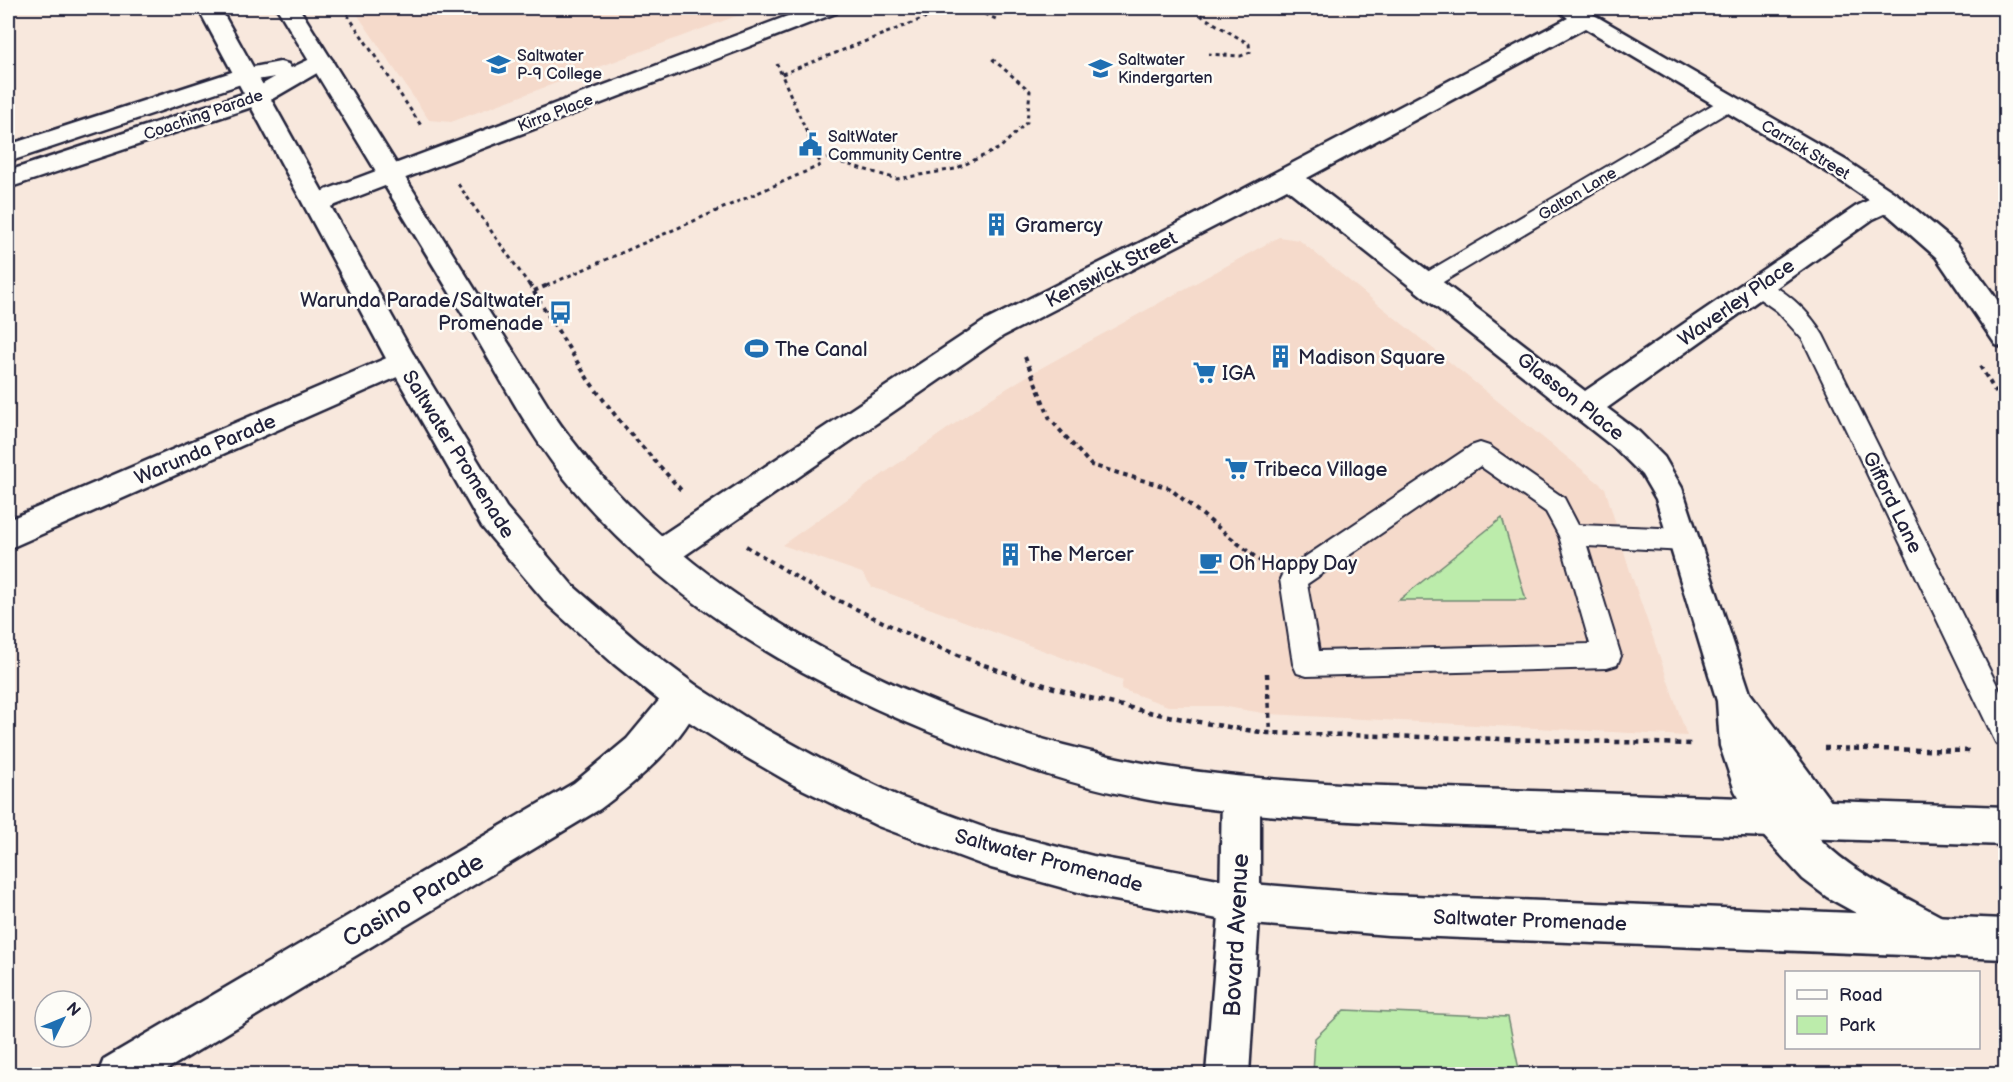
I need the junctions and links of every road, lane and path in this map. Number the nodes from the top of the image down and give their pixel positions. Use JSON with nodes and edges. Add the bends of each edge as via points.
{"nodes":[{"id":1,"x":208,"y":8,"type":"edge"},
{"id":2,"x":288,"y":8,"type":"edge"},
{"id":3,"x":344,"y":8,"type":"edge"},
{"id":4,"x":828,"y":8,"type":"edge"},
{"id":5,"x":950,"y":8,"type":"edge"},
{"id":6,"x":970,"y":8,"type":"edge"},
{"id":7,"x":988,"y":8,"type":"edge"},
{"id":8,"x":1197,"y":8,"type":"edge"},
{"id":9,"x":1269,"y":8,"type":"edge"},
{"id":10,"x":979,"y":11,"type":"junction"},
{"id":11,"x":1575,"y":13,"type":"edge"},
{"id":12,"x":1278,"y":14,"type":"dead end"},
{"id":13,"x":996,"y":19,"type":"dead end"},
{"id":14,"x":1209,"y":54,"type":"dead end"},
{"id":15,"x":990,"y":57,"type":"dead end"},
{"id":16,"x":321,"y":61,"type":"junction"},
{"id":17,"x":774,"y":61,"type":"dead end"},
{"id":18,"x":782,"y":74,"type":"junction"},
{"id":19,"x":252,"y":86,"type":"junction"},
{"id":20,"x":1729,"y":103,"type":"junction"},
{"id":21,"x":8,"y":154,"type":"edge"},
{"id":22,"x":439,"y":156,"type":"junction"},
{"id":23,"x":819,"y":156,"type":"junction"},
{"id":24,"x":392,"y":175,"type":"junction"},
{"id":25,"x":1288,"y":177,"type":"junction"},
{"id":26,"x":8,"y":180,"type":"edge"},
{"id":27,"x":1889,"y":201,"type":"junction"},
{"id":28,"x":316,"y":203,"type":"junction"},
{"id":29,"x":1425,"y":283,"type":"junction"},
{"id":30,"x":1758,"y":287,"type":"junction"},
{"id":31,"x":534,"y":291,"type":"junction"},
{"id":32,"x":2006,"y":337,"type":"edge"},
{"id":33,"x":1025,"y":357,"type":"dead end"},
{"id":34,"x":1977,"y":361,"type":"dead end"},
{"id":35,"x":403,"y":362,"type":"junction"},
{"id":36,"x":1585,"y":406,"type":"junction"},
{"id":37,"x":2006,"y":409,"type":"edge"},
{"id":38,"x":709,"y":519,"type":"junction"},
{"id":39,"x":8,"y":535,"type":"edge"},
{"id":40,"x":1572,"y":535,"type":"junction"},
{"id":41,"x":1686,"y":540,"type":"junction"},
{"id":42,"x":659,"y":555,"type":"junction"},
{"id":43,"x":1261,"y":569,"type":"dead end"},
{"id":44,"x":1266,"y":661,"type":"dead end"},
{"id":45,"x":684,"y":698,"type":"junction"},
{"id":46,"x":1270,"y":733,"type":"junction"},
{"id":47,"x":2006,"y":734,"type":"edge"},
{"id":48,"x":1753,"y":746,"type":"junction"},
{"id":49,"x":1982,"y":752,"type":"dead end"},
{"id":50,"x":1241,"y":795,"type":"junction"},
{"id":51,"x":1772,"y":817,"type":"junction"},
{"id":52,"x":1821,"y":820,"type":"junction"},
{"id":53,"x":2006,"y":826,"type":"edge"},
{"id":54,"x":1240,"y":903,"type":"junction"},
{"id":55,"x":1940,"y":938,"type":"junction"},
{"id":56,"x":2006,"y":939,"type":"edge"},
{"id":57,"x":118,"y":1074,"type":"edge"},
{"id":58,"x":1227,"y":1074,"type":"edge"}],
"edges":[{"from":1,"to":19,"type":"street","name":"Saltwater Promenade"},
{"from":2,"to":16,"type":"street"},
{"from":3,"to":22,"type":"path"},
{"from":4,"to":22,"type":"street","name":"Kirra Place"},
{"from":5,"to":18,"type":"path"},
{"from":6,"to":10,"type":"path"},
{"from":7,"to":10,"type":"path"},
{"from":8,"to":14,"type":"path","via":[[1209,22],[1249,44],[1250,52],[1241,57]]},
{"from":9,"to":12,"type":"path"},
{"from":10,"to":13,"type":"path"},
{"from":11,"to":20,"type":"street","name":"Carrick Street"},
{"from":11,"to":25,"type":"street","name":"Kenswick Street"},
{"from":15,"to":23,"type":"path","via":[[1030,91],[1027,122],[1000,148],[955,169],[897,179]]},
{"from":16,"to":19,"type":"street","name":"Coaching Parade"},
{"from":16,"to":24,"type":"street"},
{"from":17,"to":18,"type":"path"},
{"from":18,"to":23,"type":"path"},
{"from":19,"to":21,"type":"street","name":"Coaching Parade"},
{"from":19,"to":26,"type":"street","name":"Coaching Parade"},
{"from":19,"to":28,"type":"street","name":"Saltwater Promenade"},
{"from":20,"to":27,"type":"street","name":"Carrick Street","via":[[1838,166]]},
{"from":20,"to":29,"type":"lane","name":"Galton Lane"},
{"from":22,"to":24,"type":"street","name":"Kirra Place"},
{"from":22,"to":31,"type":"path"},
{"from":23,"to":31,"type":"path","via":[[821,165]]},
{"from":24,"to":28,"type":"street","name":"Kirra Place"},
{"from":24,"to":42,"type":"street","via":[[557,443],[585,481]]},
{"from":25,"to":29,"type":"street","name":"Glasson Place"},
{"from":25,"to":38,"type":"street","name":"Kenswick Street","via":[[993,329]]},
{"from":27,"to":30,"type":"street","name":"Waverley Place","via":[[1864,213]]},
{"from":27,"to":32,"type":"street","name":"Carrick Street","via":[[1946,250]]},
{"from":28,"to":35,"type":"street","name":"Saltwater Promenade"},
{"from":29,"to":36,"type":"street","name":"Glasson Place"},
{"from":30,"to":36,"type":"street","name":"Waverley Place"},
{"from":30,"to":47,"type":"lane","name":"Gifford Lane","via":[[1785,305],[1812,335]]},
{"from":31,"to":38,"type":"path","via":[[589,381],[622,424]]},
{"from":33,"to":43,"type":"path","via":[[1050,419],[1091,465],[1169,489],[1260,561]]},
{"from":34,"to":37,"type":"path"},
{"from":35,"to":39,"type":"street","name":"Warunda Parade"},
{"from":35,"to":45,"type":"street","name":"Saltwater Promenade","via":[[494,517],[527,559],[591,624]]},
{"from":36,"to":41,"type":"street","name":"Glasson Place","via":[[1653,466],[1671,497]]},
{"from":38,"to":42,"type":"street","name":"Kenswick Street"},
{"from":38,"to":46,"type":"path","via":[[817,590],[943,651],[1089,698],[1181,719]]},
{"from":40,"to":40,"type":"lane","via":[[1607,656],[1307,664],[1293,579],[1480,453],[1555,505]]},
{"from":40,"to":41,"type":"lane"},
{"from":41,"to":48,"type":"street","name":"Glasson Place","via":[[1735,701]]},
{"from":42,"to":50,"type":"street","via":[[731,612],[785,646],[858,685],[943,722],[1092,770],[1163,785]]},
{"from":44,"to":46,"type":"path"},
{"from":45,"to":54,"type":"street","name":"Saltwater Promenade","via":[[807,772],[914,821],[991,849],[1093,876]]},
{"from":45,"to":57,"type":"street","name":"Casino Parade","via":[[660,732],[587,796]]},
{"from":46,"to":48,"type":"path"},
{"from":48,"to":49,"type":"path"},
{"from":48,"to":51,"type":"street","name":"Glasson Place","via":[[1748,778]]},
{"from":48,"to":52,"type":"street"},
{"from":50,"to":51,"type":"street","via":[[1381,804]]},
{"from":50,"to":54,"type":"street","name":"Bovard Avenue"},
{"from":51,"to":52,"type":"street"},
{"from":51,"to":55,"type":"street","name":"Glasson Place","via":[[1817,865],[1841,883]]},
{"from":52,"to":53,"type":"street"},
{"from":54,"to":55,"type":"street","name":"Saltwater Promenade","via":[[1388,915]]},
{"from":54,"to":58,"type":"street","name":"Bovard Avenue"},
{"from":55,"to":56,"type":"street","name":"Saltwater Promenade"}]}
